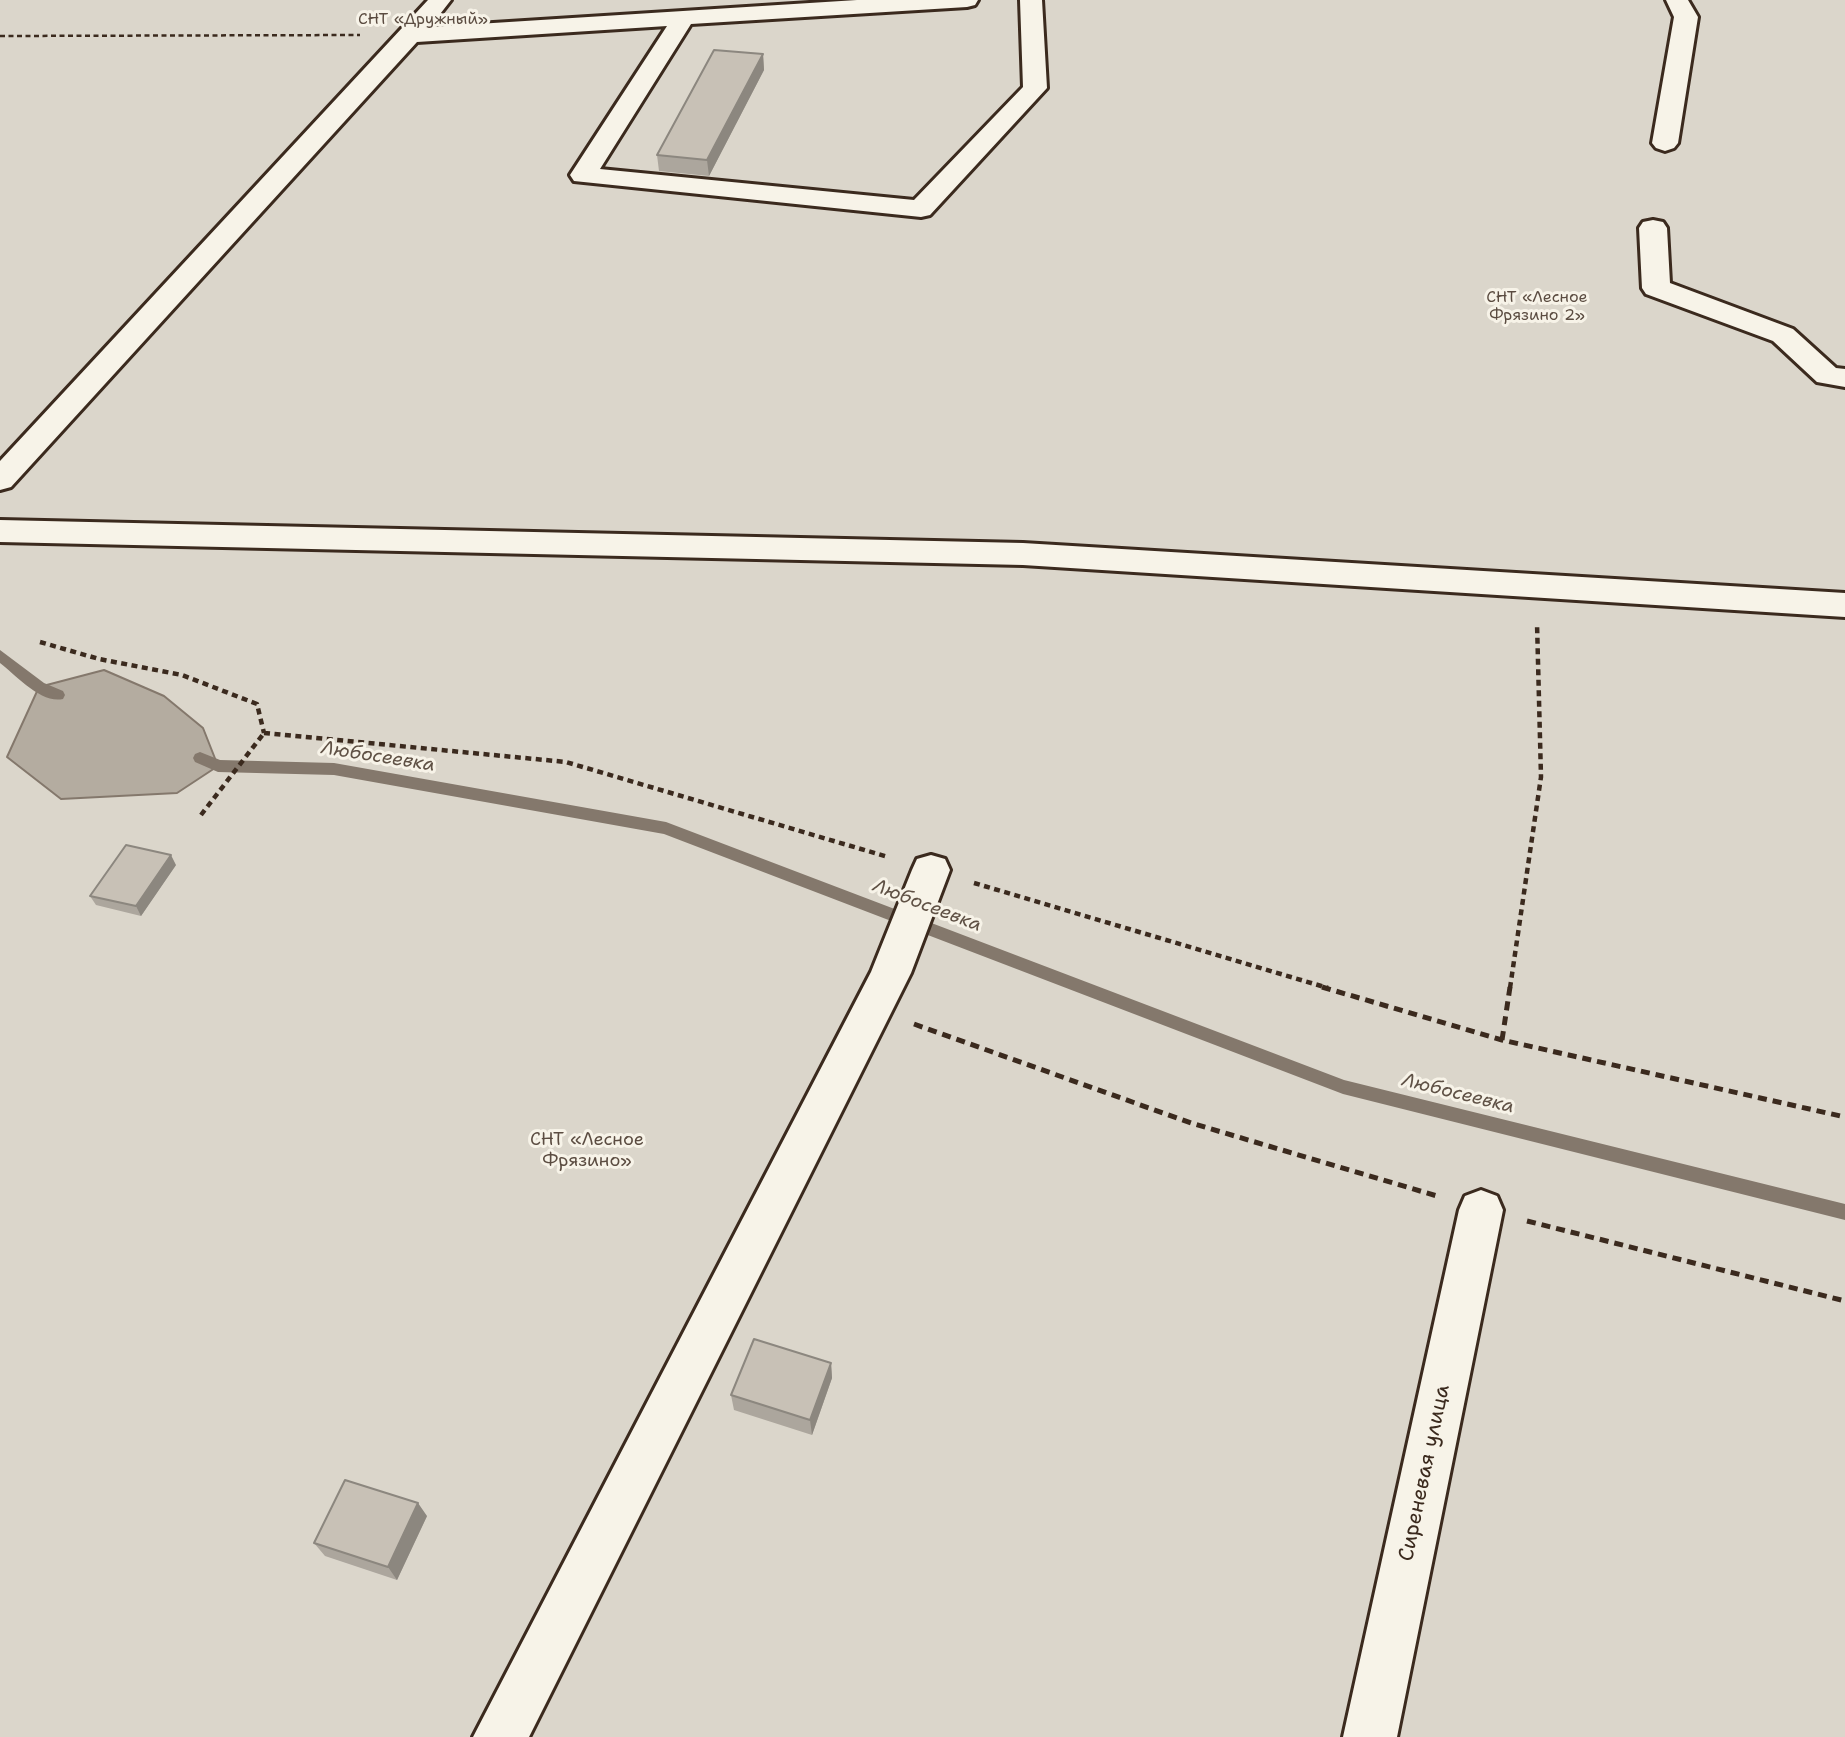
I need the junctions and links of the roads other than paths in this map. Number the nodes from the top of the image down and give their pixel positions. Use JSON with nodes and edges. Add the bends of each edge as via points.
{"nodes":[{"id":1,"x":440,"y":0,"type":"edge"},
{"id":2,"x":967,"y":0,"type":"edge"},
{"id":3,"x":1031,"y":0,"type":"edge"},
{"id":4,"x":1677,"y":0,"type":"edge"},
{"id":5,"x":736,"y":8,"type":"edge"},
{"id":6,"x":682,"y":20,"type":"junction"},
{"id":7,"x":410,"y":35,"type":"junction"},
{"id":8,"x":1665,"y":144,"type":"dead end"},
{"id":9,"x":1653,"y":228,"type":"dead end"},
{"id":10,"x":1845,"y":378,"type":"edge"},
{"id":11,"x":0,"y":480,"type":"edge"},
{"id":12,"x":0,"y":531,"type":"edge"},
{"id":13,"x":1845,"y":605,"type":"edge"},
{"id":14,"x":931,"y":870,"type":"road end"},
{"id":15,"x":1481,"y":1210,"type":"road end"},
{"id":16,"x":500,"y":1737,"type":"edge"},
{"id":17,"x":1370,"y":1737,"type":"edge"}],
"edges":[{"from":1,"to":7,"type":"street"},
{"from":2,"to":5,"type":"street"},
{"from":3,"to":6,"type":"street","via":[[1035,88],[921,209],[583,175]]},
{"from":4,"to":8,"type":"street","via":[[1686,17]]},
{"from":5,"to":6,"type":"street"},
{"from":6,"to":7,"type":"street"},
{"from":7,"to":11,"type":"street"},
{"from":9,"to":10,"type":"street","via":[[1656,288],[1783,335],[1827,376]]},
{"from":12,"to":13,"type":"street","via":[[1023,554]]},
{"from":14,"to":16,"type":"street","via":[[881,991]]},
{"from":15,"to":17,"type":"street","name":"Сиреневая улица"}]}
